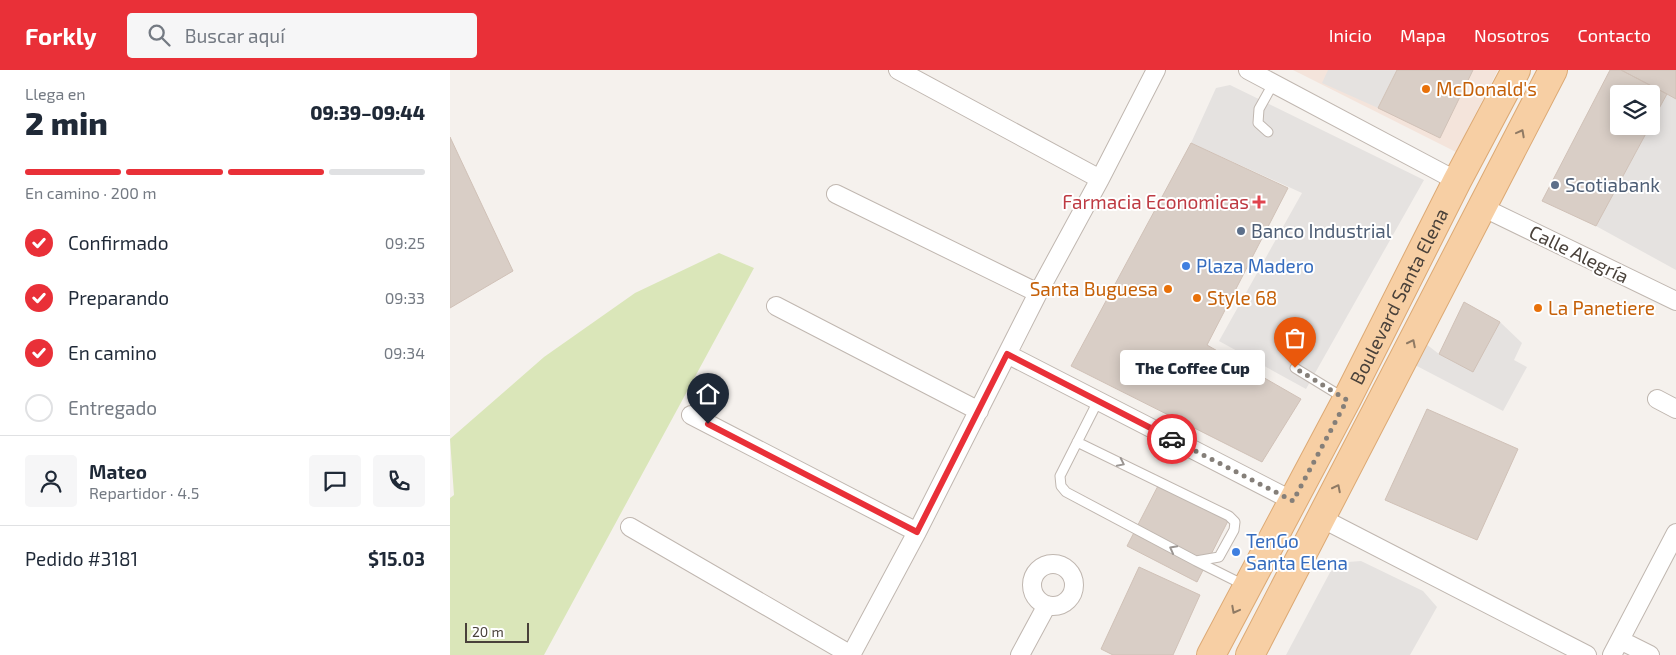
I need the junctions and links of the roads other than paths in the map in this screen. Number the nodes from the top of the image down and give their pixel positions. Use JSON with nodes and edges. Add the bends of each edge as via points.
{"nodes":[{"id":1,"x":898,"y":70,"type":"edge"},
{"id":2,"x":1156,"y":70,"type":"edge"},
{"id":3,"x":1553,"y":70,"type":"edge"},
{"id":4,"x":1255,"y":71,"type":"edge"},
{"id":5,"x":1511,"y":80,"type":"edge"},
{"id":6,"x":1273,"y":84,"type":"junction"},
{"id":7,"x":1268,"y":132,"type":"dead end"},
{"id":8,"x":1100,"y":179,"type":"junction"},
{"id":9,"x":1457,"y":181,"type":"junction"},
{"id":10,"x":836,"y":194,"type":"dead end"},
{"id":11,"x":1482,"y":207,"type":"junction"},
{"id":12,"x":1038,"y":292,"type":"junction"},
{"id":13,"x":1435,"y":298,"type":"junction"},
{"id":14,"x":1676,"y":302,"type":"edge"},
{"id":15,"x":776,"y":306,"type":"dead end"},
{"id":16,"x":1007,"y":354,"type":"junction"},
{"id":17,"x":1295,"y":368,"type":"dead end"},
{"id":18,"x":1347,"y":400,"type":"junction"},
{"id":19,"x":1657,"y":400,"type":"dead end"},
{"id":20,"x":1098,"y":401,"type":"junction"},
{"id":21,"x":1676,"y":409,"type":"edge"},
{"id":22,"x":979,"y":411,"type":"junction"},
{"id":23,"x":691,"y":414,"type":"dead end"},
{"id":24,"x":1077,"y":442,"type":"junction"},
{"id":25,"x":1293,"y":501,"type":"junction"},
{"id":26,"x":1321,"y":518,"type":"junction"},
{"id":27,"x":630,"y":527,"type":"dead end"},
{"id":28,"x":917,"y":532,"type":"junction"},
{"id":29,"x":1676,"y":533,"type":"edge"},
{"id":30,"x":1196,"y":561,"type":"junction"},
{"id":31,"x":1248,"y":586,"type":"junction"},
{"id":32,"x":1047,"y":605,"type":"dead end"},
{"id":33,"x":1616,"y":648,"type":"edge"},
{"id":34,"x":851,"y":655,"type":"edge"},
{"id":35,"x":1020,"y":655,"type":"edge"},
{"id":36,"x":1211,"y":655,"type":"edge"},
{"id":37,"x":1250,"y":655,"type":"edge"},
{"id":38,"x":1587,"y":655,"type":"edge"},
{"id":39,"x":1650,"y":655,"type":"edge"}],
"edges":[{"from":1,"to":8,"type":"street"},
{"from":2,"to":8,"type":"street"},
{"from":11,"to":3,"type":"main road","name":"Boulevard Santa Elena","one_way":true},
{"from":4,"to":6,"type":"street"},
{"from":5,"to":9,"type":"main road","name":"Boulevard Santa Elena"},
{"from":5,"to":11,"type":"main road","via":[[1509,114],[1476,188],[1477,201]]},
{"from":6,"to":7,"type":"lane","via":[[1259,109],[1258,123]]},
{"from":6,"to":9,"type":"street"},
{"from":8,"to":12,"type":"street"},
{"from":9,"to":13,"type":"main road","via":[[1465,187],[1468,207],[1432,280]]},
{"from":9,"to":18,"type":"main road","name":"Boulevard Santa Elena"},
{"from":10,"to":12,"type":"street"},
{"from":11,"to":13,"type":"main road","name":"Boulevard Santa Elena"},
{"from":11,"to":14,"type":"street","name":"Calle Alegría"},
{"from":12,"to":16,"type":"street"},
{"from":26,"to":13,"type":"main road","name":"Boulevard Santa Elena","one_way":true},
{"from":15,"to":22,"type":"street"},
{"from":16,"to":20,"type":"street"},
{"from":16,"to":22,"type":"street"},
{"from":17,"to":18,"type":"lane"},
{"from":18,"to":25,"type":"main road","name":"Boulevard Santa Elena"},
{"from":19,"to":21,"type":"street"},
{"from":20,"to":24,"type":"lane"},
{"from":20,"to":25,"type":"street"},
{"from":22,"to":28,"type":"street"},
{"from":23,"to":28,"type":"street"},
{"from":30,"to":24,"type":"lane","one_way":true,"via":[[1066,492],[1061,486],[1060,476]]},
{"from":24,"to":30,"type":"lane","one_way":true,"via":[[1229,516],[1235,522],[1234,530],[1219,557]]},
{"from":25,"to":31,"type":"main road","name":"Boulevard Santa Elena"},
{"from":26,"to":37,"type":"main road","name":"Boulevard Santa Elena"},
{"from":26,"to":38,"type":"street"},
{"from":27,"to":34,"type":"street"},
{"from":28,"to":34,"type":"street"},
{"from":29,"to":33,"type":"street"},
{"from":30,"to":31,"type":"lane"},
{"from":31,"to":36,"type":"main road","name":"Boulevard Santa Elena","one_way":true},
{"from":32,"to":35,"type":"street"},
{"from":33,"to":39,"type":"street"}]}
